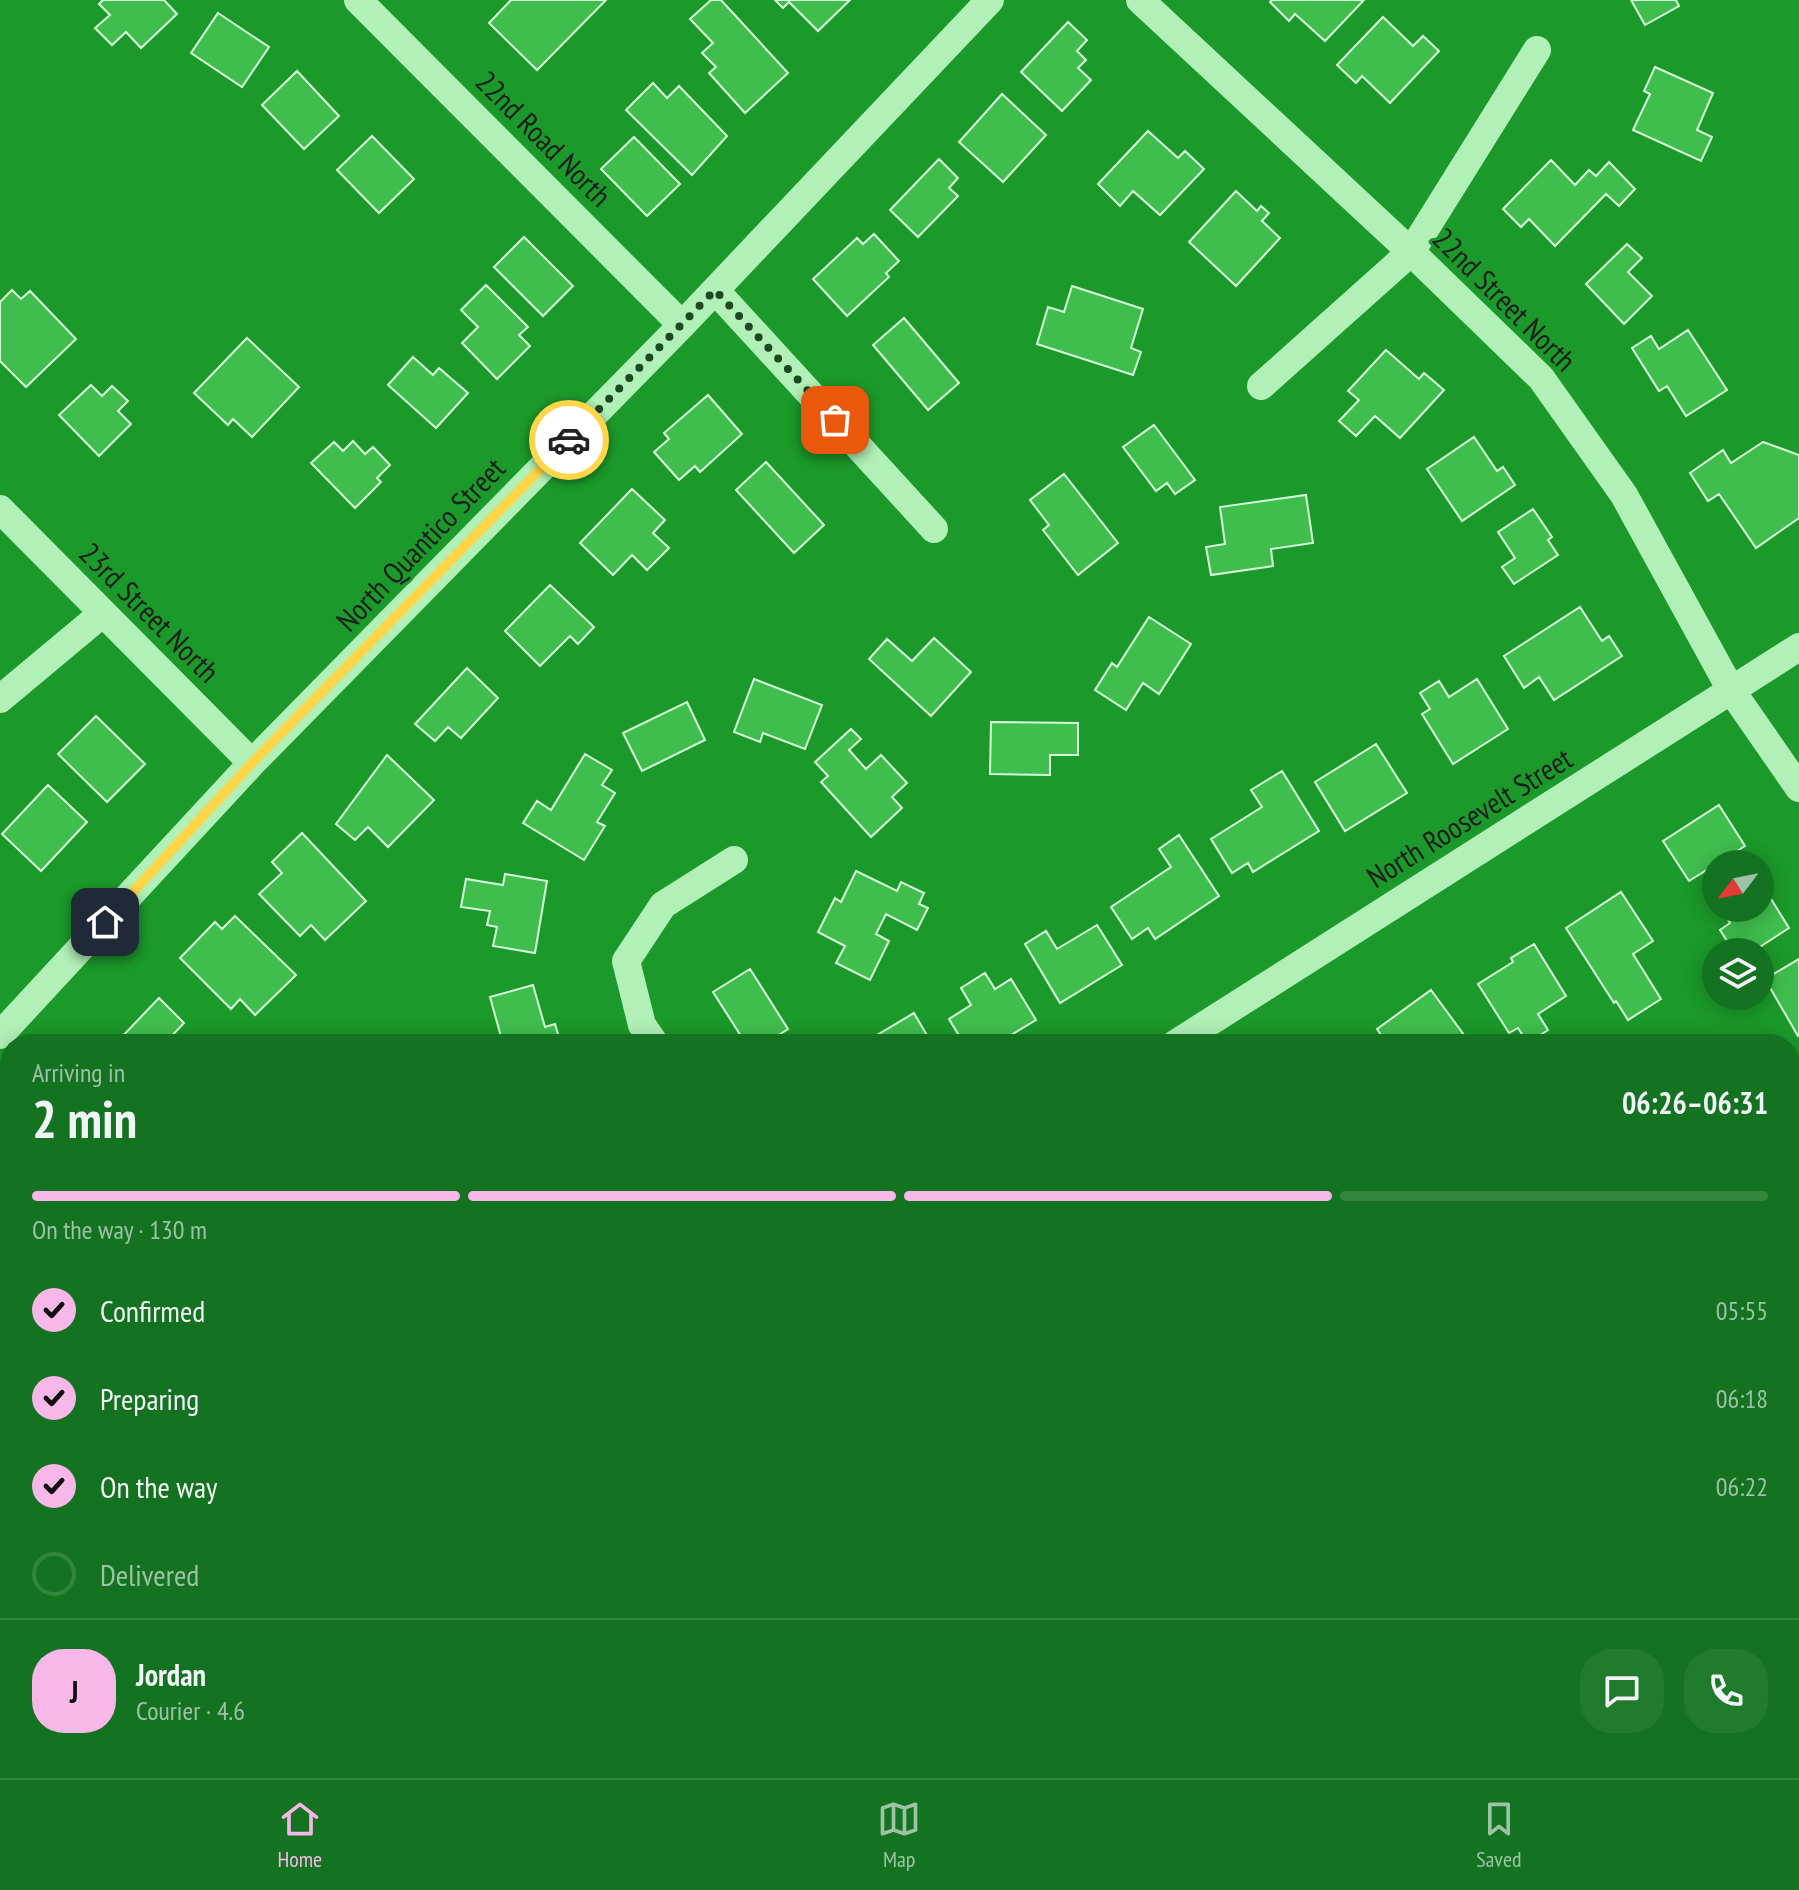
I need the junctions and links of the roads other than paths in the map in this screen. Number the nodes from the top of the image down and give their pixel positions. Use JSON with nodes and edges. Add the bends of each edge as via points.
{"nodes":[{"id":1,"x":358,"y":0,"type":"edge"},
{"id":2,"x":990,"y":0,"type":"edge"},
{"id":3,"x":1140,"y":0,"type":"edge"},
{"id":4,"x":1537,"y":50,"type":"dead end"},
{"id":5,"x":1411,"y":252,"type":"junction"},
{"id":6,"x":715,"y":290,"type":"junction"},
{"id":7,"x":682,"y":325,"type":"junction"},
{"id":8,"x":1261,"y":386,"type":"dead end"},
{"id":9,"x":0,"y":509,"type":"edge"},
{"id":10,"x":934,"y":529,"type":"dead end"},
{"id":11,"x":103,"y":613,"type":"junction"},
{"id":12,"x":1799,"y":647,"type":"edge"},
{"id":13,"x":1731,"y":690,"type":"junction"},
{"id":14,"x":0,"y":699,"type":"edge"},
{"id":15,"x":252,"y":763,"type":"junction"},
{"id":16,"x":1799,"y":788,"type":"edge"},
{"id":17,"x":734,"y":860,"type":"dead end"},
{"id":18,"x":1,"y":1034,"type":"edge"},
{"id":19,"x":648,"y":1034,"type":"edge"},
{"id":20,"x":1191,"y":1034,"type":"edge"}],
"edges":[{"from":1,"to":7,"type":"street","name":"22nd Road North"},
{"from":2,"to":6,"type":"street","name":"North Quantico Street"},
{"from":3,"to":5,"type":"street","name":"22nd Street North"},
{"from":4,"to":5,"type":"street"},
{"from":5,"to":8,"type":"street"},
{"from":5,"to":13,"type":"street","name":"22nd Street North","via":[[1541,378],[1624,495]]},
{"from":6,"to":7,"type":"street","name":"North Quantico Street"},
{"from":6,"to":10,"type":"street"},
{"from":7,"to":15,"type":"street","name":"North Quantico Street"},
{"from":9,"to":11,"type":"street","name":"23rd Street North"},
{"from":11,"to":14,"type":"street"},
{"from":11,"to":15,"type":"street","name":"23rd Street North"},
{"from":12,"to":13,"type":"street","name":"North Roosevelt Street"},
{"from":13,"to":16,"type":"street","name":"22nd Street North"},
{"from":13,"to":20,"type":"street","name":"North Roosevelt Street"},
{"from":15,"to":18,"type":"street","name":"North Quantico Street"},
{"from":17,"to":19,"type":"street","via":[[663,905],[626,961]]}]}
